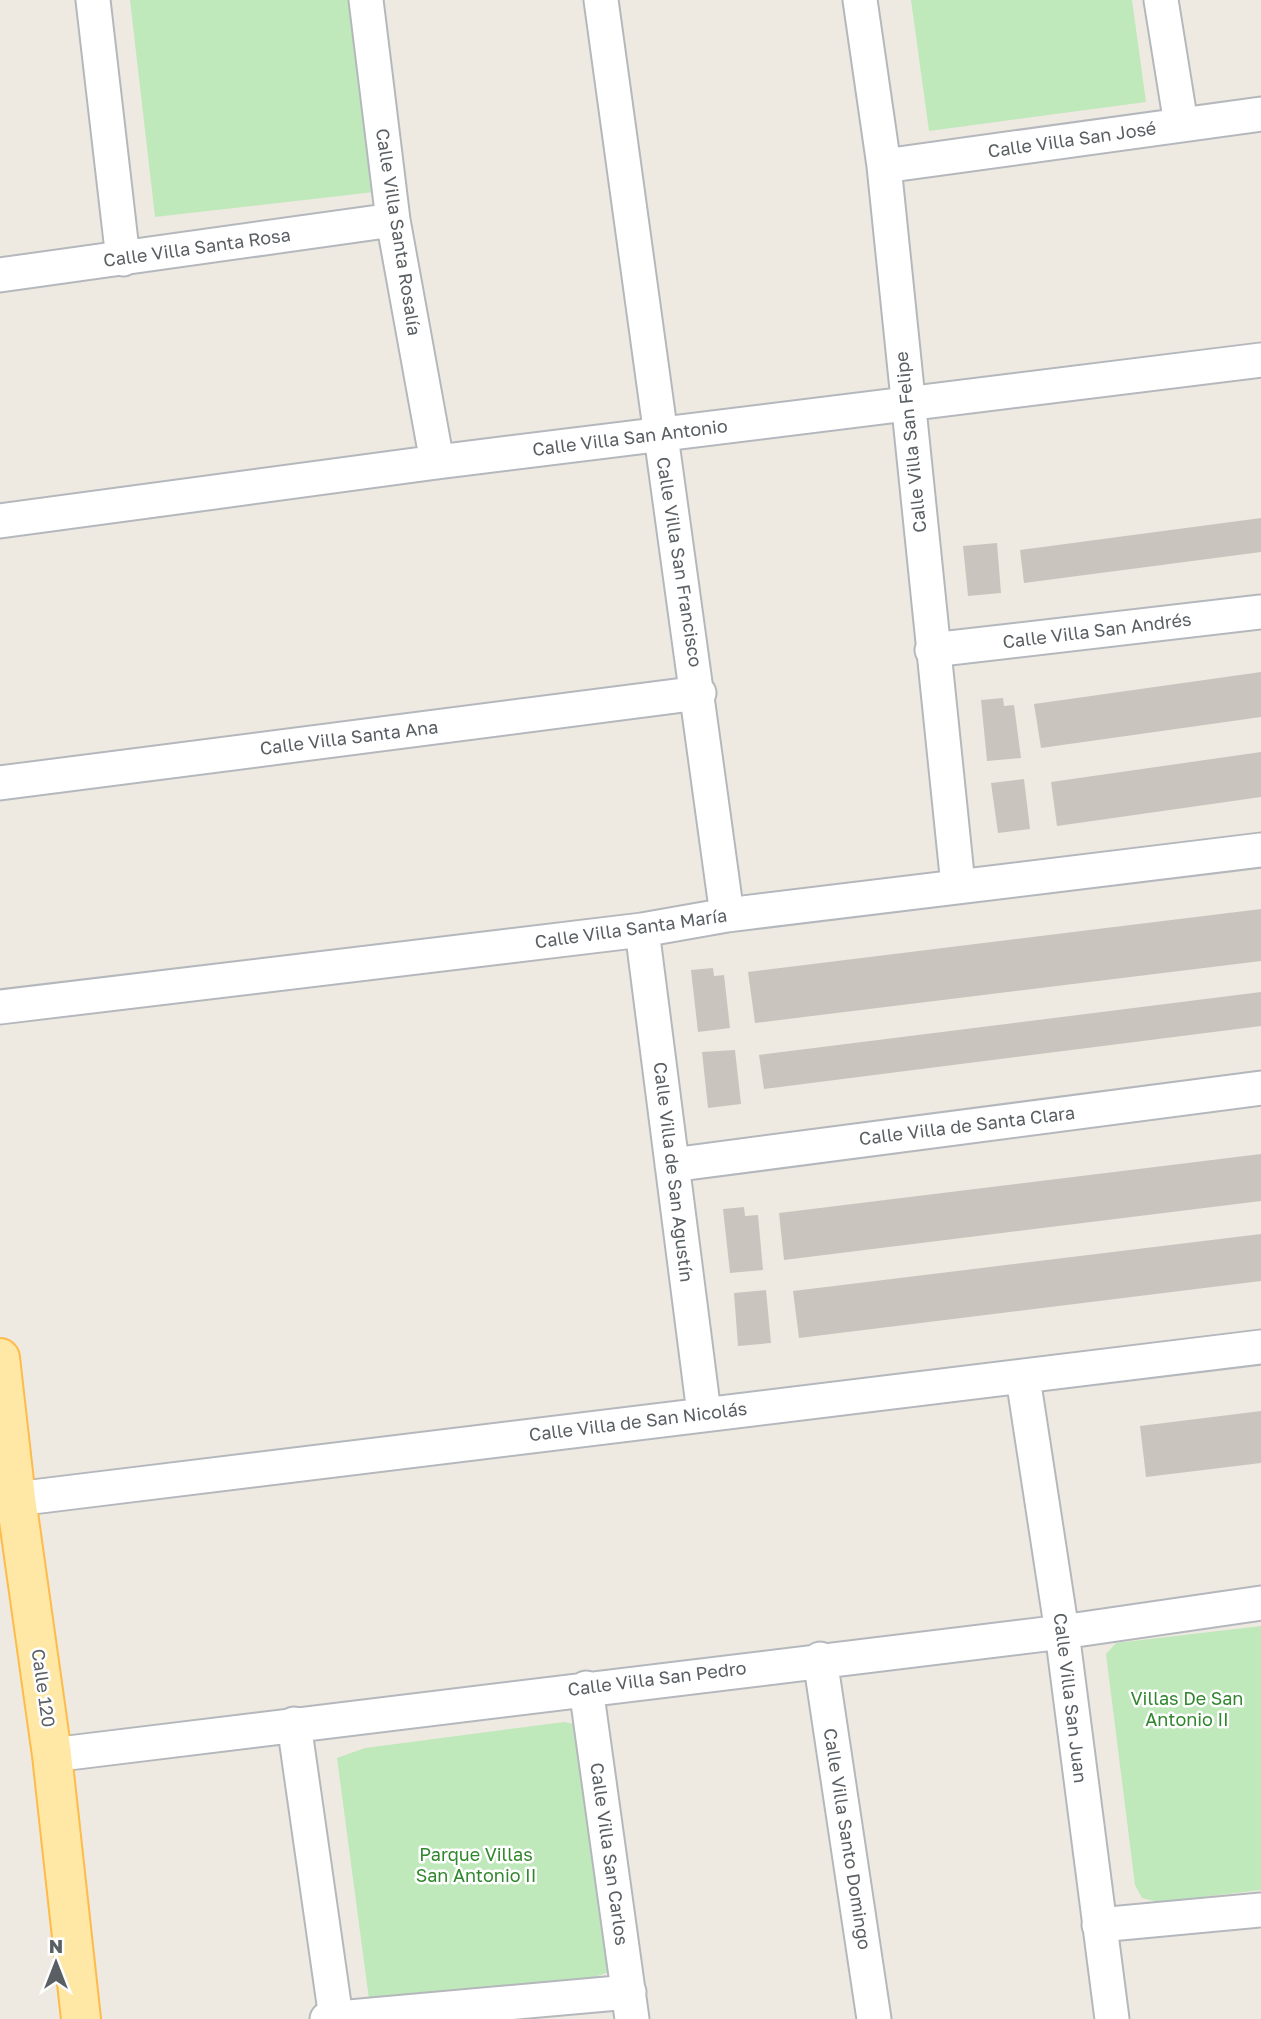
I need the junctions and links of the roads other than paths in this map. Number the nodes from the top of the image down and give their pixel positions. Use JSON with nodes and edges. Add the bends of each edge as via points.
{"nodes":[{"id":1,"x":93,"y":0,"type":"edge"},
{"id":2,"x":366,"y":0,"type":"edge"},
{"id":3,"x":601,"y":0,"type":"edge"},
{"id":4,"x":860,"y":0,"type":"edge"},
{"id":5,"x":1161,"y":0,"type":"edge"},
{"id":6,"x":1261,"y":114,"type":"edge"},
{"id":7,"x":1181,"y":124,"type":"junction"},
{"id":8,"x":884,"y":166,"type":"junction"},
{"id":9,"x":393,"y":220,"type":"junction"},
{"id":10,"x":123,"y":259,"type":"junction"},
{"id":11,"x":0,"y":275,"type":"edge"},
{"id":12,"x":1261,"y":360,"type":"edge"},
{"id":13,"x":906,"y":403,"type":"junction"},
{"id":14,"x":659,"y":435,"type":"junction"},
{"id":15,"x":437,"y":462,"type":"junction"},
{"id":16,"x":0,"y":521,"type":"edge"},
{"id":17,"x":1261,"y":612,"type":"edge"},
{"id":18,"x":932,"y":650,"type":"junction"},
{"id":19,"x":699,"y":693,"type":"junction"},
{"id":20,"x":0,"y":783,"type":"edge"},
{"id":21,"x":1261,"y":849,"type":"edge"},
{"id":22,"x":958,"y":885,"type":"junction"},
{"id":23,"x":727,"y":915,"type":"junction"},
{"id":24,"x":642,"y":930,"type":"junction"},
{"id":25,"x":0,"y":1007,"type":"edge"},
{"id":26,"x":1261,"y":1088,"type":"edge"},
{"id":27,"x":672,"y":1165,"type":"junction"},
{"id":28,"x":1261,"y":1347,"type":"edge"},
{"id":29,"x":0,"y":1358,"type":"edge"},
{"id":30,"x":1023,"y":1378,"type":"junction"},
{"id":31,"x":704,"y":1413,"type":"junction"},
{"id":32,"x":16,"y":1499,"type":"junction"},
{"id":33,"x":1261,"y":1604,"type":"edge"},
{"id":34,"x":1062,"y":1632,"type":"junction"},
{"id":35,"x":820,"y":1659,"type":"junction"},
{"id":36,"x":586,"y":1688,"type":"junction"},
{"id":37,"x":294,"y":1724,"type":"junction"},
{"id":38,"x":52,"y":1755,"type":"junction"},
{"id":39,"x":1261,"y":1910,"type":"edge"},
{"id":40,"x":1099,"y":1925,"type":"junction"},
{"id":41,"x":630,"y":2006,"type":"edge"},
{"id":42,"x":331,"y":2018,"type":"edge"},
{"id":43,"x":81,"y":2019,"type":"edge"},
{"id":44,"x":874,"y":2019,"type":"edge"},
{"id":45,"x":1112,"y":2019,"type":"edge"}],
"edges":[{"from":1,"to":10,"type":"street"},
{"from":2,"to":9,"type":"street","name":"Calle Villa Santa Rosalía"},
{"from":3,"to":14,"type":"street","name":"Calle Villa San Francisco"},
{"from":4,"to":8,"type":"street","name":"Calle Villa San Felipe"},
{"from":5,"to":7,"type":"street"},
{"from":6,"to":7,"type":"street","name":"Calle Villa San José"},
{"from":7,"to":8,"type":"street","name":"Calle Villa San José"},
{"from":8,"to":13,"type":"street","name":"Calle Villa San Felipe"},
{"from":9,"to":10,"type":"street","name":"Calle Villa Santa Rosa"},
{"from":9,"to":15,"type":"street","name":"Calle Villa Santa Rosalía"},
{"from":10,"to":11,"type":"street","name":"Calle Villa Santa Rosa"},
{"from":12,"to":13,"type":"street","name":"Calle Villa San Antonio"},
{"from":13,"to":14,"type":"street","name":"Calle Villa San Antonio"},
{"from":13,"to":18,"type":"street","name":"Calle Villa San Felipe"},
{"from":14,"to":15,"type":"street","name":"Calle Villa San Antonio"},
{"from":14,"to":19,"type":"street","name":"Calle Villa San Francisco"},
{"from":15,"to":16,"type":"street","name":"Calle Villa San Antonio"},
{"from":17,"to":18,"type":"street","name":"Calle Villa San Andrés"},
{"from":18,"to":22,"type":"street","name":"Calle Villa San Felipe"},
{"from":19,"to":20,"type":"street","name":"Calle Villa Santa Ana"},
{"from":19,"to":23,"type":"street","name":"Calle Villa San Francisco"},
{"from":21,"to":22,"type":"street","name":"Calle Villa Santa María"},
{"from":22,"to":23,"type":"street","name":"Calle Villa Santa María"},
{"from":23,"to":24,"type":"street","name":"Calle Villa Santa María"},
{"from":24,"to":25,"type":"street","name":"Calle Villa Santa María"},
{"from":24,"to":27,"type":"street","name":"Calle Villa de San Agustín"},
{"from":26,"to":27,"type":"street","name":"Calle Villa de Santa Clara"},
{"from":27,"to":31,"type":"street","name":"Calle Villa de San Agustín"},
{"from":28,"to":30,"type":"street","name":"Calle Villa de San Nicolás"},
{"from":29,"to":32,"type":"main road","name":"Calle 120"},
{"from":30,"to":31,"type":"street","name":"Calle Villa de San Nicolás"},
{"from":30,"to":34,"type":"street","name":"Calle Villa San Juan"},
{"from":31,"to":32,"type":"street","name":"Calle Villa de San Nicolás"},
{"from":32,"to":38,"type":"main road","name":"Calle 120"},
{"from":33,"to":34,"type":"street","name":"Calle Villa San Pedro"},
{"from":34,"to":35,"type":"street","name":"Calle Villa San Pedro"},
{"from":34,"to":40,"type":"street","name":"Calle Villa San Juan"},
{"from":35,"to":36,"type":"street","name":"Calle Villa San Pedro"},
{"from":35,"to":44,"type":"street","name":"Calle Villa Santo Domingo"},
{"from":36,"to":37,"type":"street","name":"Calle Villa San Pedro"},
{"from":36,"to":41,"type":"street","name":"Calle Villa San Carlos"},
{"from":37,"to":38,"type":"street","name":"Calle Villa San Pedro"},
{"from":37,"to":42,"type":"street"},
{"from":38,"to":43,"type":"main road","name":"Calle 120"},
{"from":39,"to":40,"type":"street"},
{"from":40,"to":45,"type":"street","name":"Calle Villa San Juan"},
{"from":41,"to":42,"type":"street"}]}
